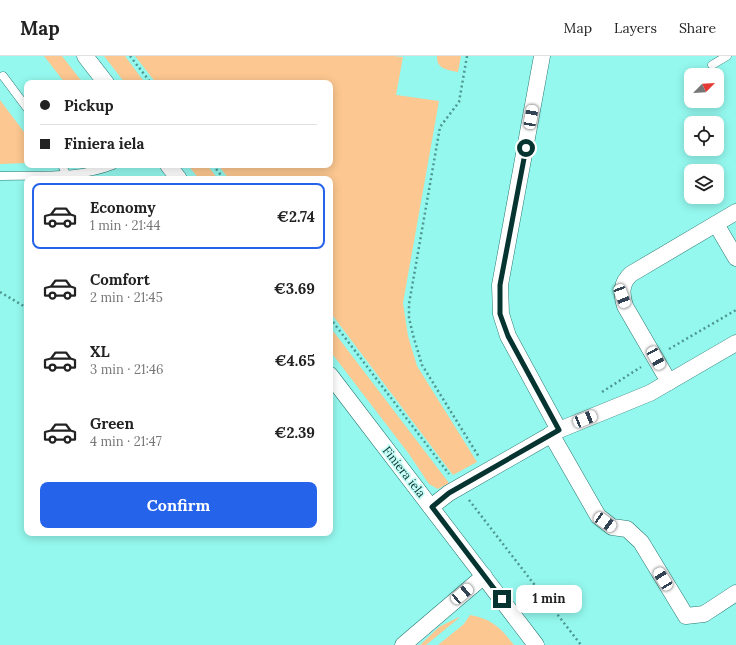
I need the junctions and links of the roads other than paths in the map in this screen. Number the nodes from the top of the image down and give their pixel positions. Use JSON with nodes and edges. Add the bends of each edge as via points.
{"nodes":[{"id":1,"x":86,"y":56,"type":"edge"},
{"id":2,"x":542,"y":56,"type":"edge"},
{"id":3,"x":727,"y":56,"type":"edge"},
{"id":4,"x":712,"y":65,"type":"dead end"},
{"id":5,"x":3,"y":76,"type":"dead end"},
{"id":6,"x":104,"y":80,"type":"edge"},
{"id":7,"x":24,"y":104,"type":"edge"},
{"id":8,"x":63,"y":168,"type":"edge"},
{"id":9,"x":106,"y":168,"type":"edge"},
{"id":10,"x":170,"y":168,"type":"edge"},
{"id":11,"x":66,"y":174,"type":"junction"},
{"id":12,"x":0,"y":176,"type":"edge"},
{"id":13,"x":177,"y":176,"type":"edge"},
{"id":14,"x":736,"y":212,"type":"edge"},
{"id":15,"x":716,"y":224,"type":"junction"},
{"id":16,"x":736,"y":258,"type":"edge"},
{"id":17,"x":736,"y":343,"type":"edge"},
{"id":18,"x":333,"y":380,"type":"edge"},
{"id":19,"x":669,"y":382,"type":"junction"},
{"id":20,"x":555,"y":432,"type":"junction"},
{"id":21,"x":432,"y":507,"type":"junction"},
{"id":22,"x":484,"y":576,"type":"junction"},
{"id":23,"x":736,"y":593,"type":"edge"},
{"id":24,"x":403,"y":645,"type":"edge"},
{"id":25,"x":536,"y":645,"type":"edge"}],
"edges":[{"from":1,"to":6,"type":"street"},
{"from":2,"to":20,"type":"street","via":[[500,285],[500,314],[508,336]]},
{"from":3,"to":4,"type":"lane"},
{"from":5,"to":7,"type":"lane"},
{"from":8,"to":11,"type":"lane"},
{"from":9,"to":11,"type":"lane"},
{"from":10,"to":13,"type":"street"},
{"from":11,"to":12,"type":"lane"},
{"from":14,"to":15,"type":"street"},
{"from":15,"to":16,"type":"street"},
{"from":15,"to":19,"type":"street","via":[[631,274],[622,288],[625,306]]},
{"from":17,"to":19,"type":"street"},
{"from":18,"to":21,"type":"street","name":"Finiera iela"},
{"from":19,"to":20,"type":"street","via":[[650,393]]},
{"from":20,"to":21,"type":"street","via":[[449,493]]},
{"from":20,"to":23,"type":"street","via":[[598,516],[612,527],[627,529],[641,542],[686,616],[704,614]]},
{"from":21,"to":22,"type":"street","name":"Finiera iela"},
{"from":22,"to":24,"type":"street"},
{"from":22,"to":25,"type":"street","name":"Finiera iela"}]}
